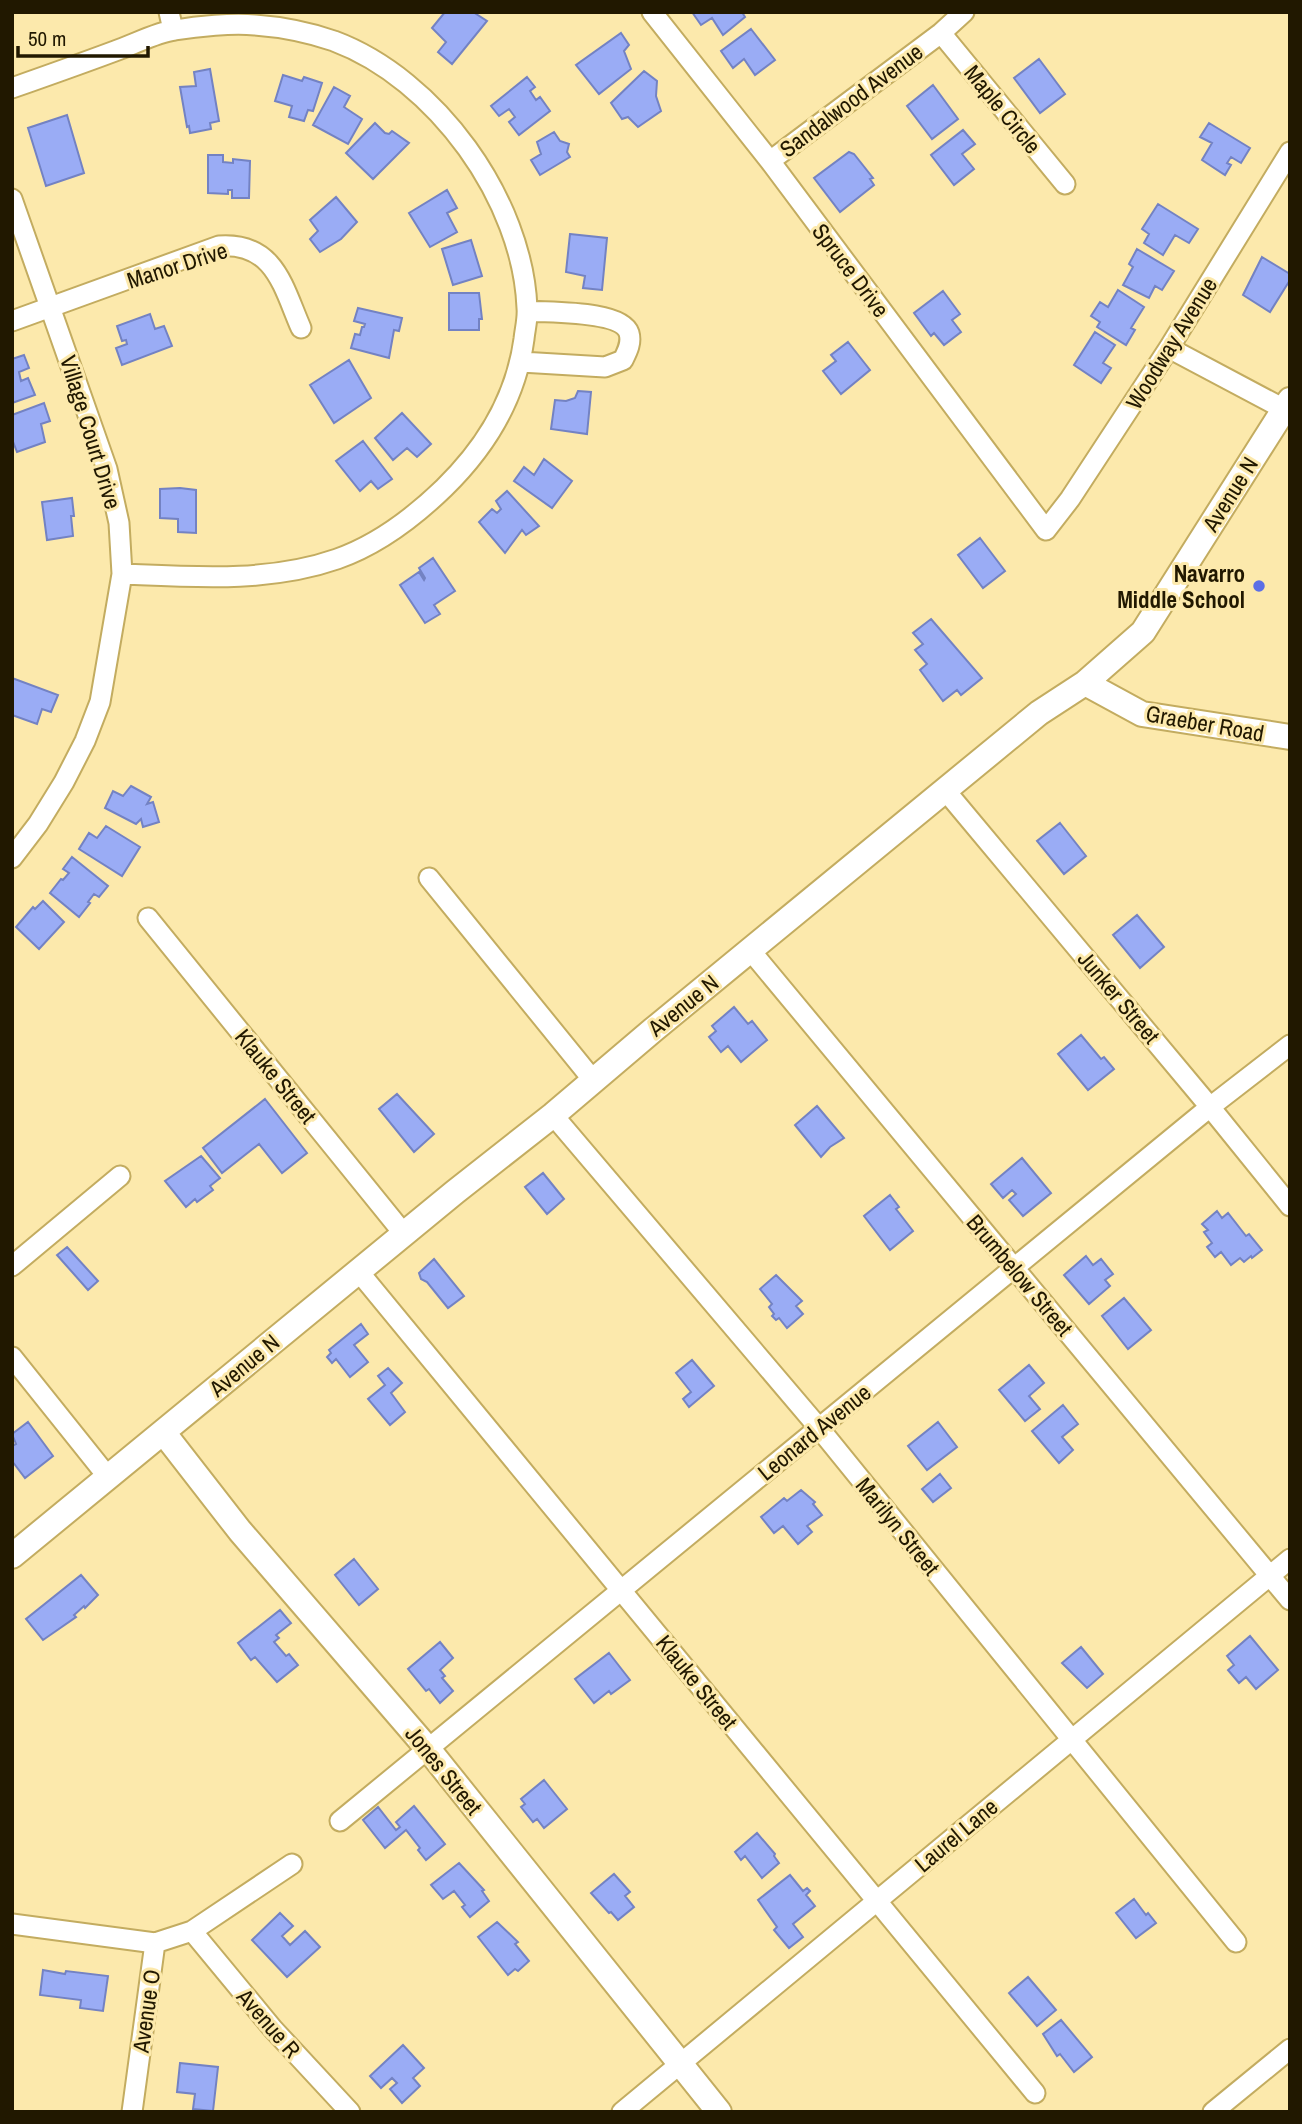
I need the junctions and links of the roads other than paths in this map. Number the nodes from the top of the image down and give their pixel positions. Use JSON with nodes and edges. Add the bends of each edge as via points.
{"nodes":[{"id":1,"x":652,"y":12,"type":"edge"},
{"id":2,"x":964,"y":12,"type":"edge"},
{"id":3,"x":171,"y":21,"type":"edge"},
{"id":4,"x":941,"y":33,"type":"junction"},
{"id":5,"x":12,"y":88,"type":"edge"},
{"id":6,"x":1290,"y":152,"type":"edge"},
{"id":7,"x":770,"y":161,"type":"junction"},
{"id":8,"x":1065,"y":184,"type":"dead end"},
{"id":9,"x":12,"y":199,"type":"edge"},
{"id":10,"x":51,"y":309,"type":"junction"},
{"id":11,"x":527,"y":311,"type":"junction"},
{"id":12,"x":12,"y":321,"type":"edge"},
{"id":13,"x":301,"y":328,"type":"dead end"},
{"id":14,"x":1169,"y":348,"type":"junction"},
{"id":15,"x":521,"y":362,"type":"junction"},
{"id":16,"x":1287,"y":404,"type":"edge"},
{"id":17,"x":1046,"y":530,"type":"joint"},
{"id":18,"x":122,"y":574,"type":"junction"},
{"id":19,"x":1085,"y":684,"type":"junction"},
{"id":20,"x":1290,"y":737,"type":"edge"},
{"id":21,"x":946,"y":790,"type":"junction"},
{"id":22,"x":12,"y":858,"type":"edge"},
{"id":23,"x":429,"y":878,"type":"dead end"},
{"id":24,"x":148,"y":918,"type":"dead end"},
{"id":25,"x":750,"y":950,"type":"junction"},
{"id":26,"x":1290,"y":1045,"type":"edge"},
{"id":27,"x":593,"y":1080,"type":"junction"},
{"id":28,"x":1210,"y":1107,"type":"junction"},
{"id":29,"x":553,"y":1115,"type":"junction"},
{"id":30,"x":120,"y":1176,"type":"dead end"},
{"id":31,"x":1290,"y":1206,"type":"edge"},
{"id":32,"x":404,"y":1234,"type":"junction"},
{"id":33,"x":12,"y":1266,"type":"edge"},
{"id":34,"x":1014,"y":1268,"type":"junction"},
{"id":35,"x":359,"y":1272,"type":"junction"},
{"id":36,"x":12,"y":1357,"type":"edge"},
{"id":37,"x":818,"y":1428,"type":"junction"},
{"id":38,"x":163,"y":1432,"type":"junction"},
{"id":39,"x":108,"y":1477,"type":"junction"},
{"id":40,"x":12,"y":1556,"type":"edge"},
{"id":41,"x":1290,"y":1559,"type":"edge"},
{"id":42,"x":1270,"y":1576,"type":"junction"},
{"id":43,"x":621,"y":1590,"type":"junction"},
{"id":44,"x":1290,"y":1600,"type":"edge"},
{"id":45,"x":1072,"y":1740,"type":"junction"},
{"id":46,"x":428,"y":1749,"type":"junction"},
{"id":47,"x":340,"y":1821,"type":"dead end"},
{"id":48,"x":292,"y":1864,"type":"dead end"},
{"id":49,"x":877,"y":1901,"type":"junction"},
{"id":50,"x":12,"y":1924,"type":"edge"},
{"id":51,"x":192,"y":1931,"type":"junction"},
{"id":52,"x":1236,"y":1942,"type":"dead end"},
{"id":53,"x":155,"y":1944,"type":"junction"},
{"id":54,"x":1290,"y":2049,"type":"edge"},
{"id":55,"x":679,"y":2065,"type":"junction"},
{"id":56,"x":1035,"y":2093,"type":"dead end"},
{"id":57,"x":132,"y":2112,"type":"edge"},
{"id":58,"x":350,"y":2112,"type":"edge"},
{"id":59,"x":622,"y":2112,"type":"edge"},
{"id":60,"x":719,"y":2112,"type":"edge"},
{"id":61,"x":1213,"y":2112,"type":"edge"}],
"edges":[{"from":1,"to":7,"type":"street","name":"Spruce Drive"},
{"from":2,"to":4,"type":"street","name":"Sandalwood Avenue"},
{"from":3,"to":5,"type":"street"},
{"from":3,"to":11,"type":"street","via":[[295,29],[336,42],[407,85],[442,116],[468,148],[510,223],[523,268]]},
{"from":4,"to":7,"type":"street","name":"Sandalwood Avenue"},
{"from":4,"to":8,"type":"street","name":"Maple Circle"},
{"from":6,"to":14,"type":"street","name":"Woodway Avenue"},
{"from":7,"to":17,"type":"street","name":"Spruce Drive"},
{"from":9,"to":10,"type":"street","name":"Village Court Drive"},
{"from":10,"to":12,"type":"street","name":"Manor Drive"},
{"from":10,"to":13,"type":"street","name":"Manor Drive","via":[[219,246],[238,245],[274,266]]},
{"from":10,"to":18,"type":"street","name":"Village Court Drive","via":[[107,469],[119,523]]},
{"from":11,"to":15,"type":"street"},
{"from":11,"to":15,"type":"street","via":[[620,322],[629,332],[630,346],[623,360],[605,367]]},
{"from":14,"to":16,"type":"street"},
{"from":14,"to":17,"type":"street","name":"Woodway Avenue"},
{"from":15,"to":18,"type":"street","via":[[493,430],[460,472],[425,506],[379,539],[308,568],[257,575]]},
{"from":16,"to":19,"type":"street","name":"Avenue N","via":[[1143,632]]},
{"from":18,"to":22,"type":"street","name":"Village Court Drive","via":[[100,702],[85,741],[51,803]]},
{"from":19,"to":20,"type":"street","name":"Graeber Road","via":[[1142,714]]},
{"from":19,"to":21,"type":"street","name":"Avenue N","via":[[1039,713]]},
{"from":21,"to":25,"type":"street","name":"Avenue N"},
{"from":21,"to":28,"type":"street","name":"Junker Street"},
{"from":23,"to":27,"type":"street"},
{"from":24,"to":32,"type":"street","name":"Klauke Street"},
{"from":25,"to":27,"type":"street","name":"Avenue N"},
{"from":25,"to":34,"type":"street","name":"Brumbelow Street"},
{"from":26,"to":28,"type":"street","name":"Leonard Avenue"},
{"from":27,"to":29,"type":"street","name":"Avenue N"},
{"from":28,"to":31,"type":"street","name":"Junker Street"},
{"from":28,"to":34,"type":"street","name":"Leonard Avenue"},
{"from":29,"to":32,"type":"street","name":"Avenue N"},
{"from":29,"to":37,"type":"street","name":"Marilyn Street"},
{"from":30,"to":33,"type":"street"},
{"from":32,"to":35,"type":"street","name":"Avenue N"},
{"from":34,"to":37,"type":"street","name":"Leonard Avenue"},
{"from":34,"to":42,"type":"street","name":"Brumbelow Street"},
{"from":35,"to":38,"type":"street","name":"Avenue N"},
{"from":35,"to":43,"type":"street","name":"Klauke Street"},
{"from":36,"to":39,"type":"street"},
{"from":37,"to":43,"type":"street","name":"Leonard Avenue"},
{"from":37,"to":45,"type":"street","name":"Marilyn Street"},
{"from":38,"to":39,"type":"street","name":"Avenue N"},
{"from":38,"to":46,"type":"street","name":"Jones Street","via":[[240,1531]]},
{"from":39,"to":40,"type":"street","name":"Avenue N"},
{"from":41,"to":42,"type":"street","name":"Laurel Lane"},
{"from":42,"to":44,"type":"street","name":"Brumbelow Street"},
{"from":42,"to":45,"type":"street","name":"Laurel Lane"},
{"from":43,"to":46,"type":"street","name":"Leonard Avenue"},
{"from":43,"to":49,"type":"street","name":"Klauke Street"},
{"from":45,"to":49,"type":"street","name":"Laurel Lane"},
{"from":45,"to":52,"type":"street","name":"Marilyn Street"},
{"from":46,"to":47,"type":"street","name":"Leonard Avenue"},
{"from":46,"to":55,"type":"street","name":"Jones Street"},
{"from":48,"to":51,"type":"street","name":"Avenue O"},
{"from":49,"to":55,"type":"street","name":"Laurel Lane"},
{"from":49,"to":56,"type":"street","name":"Klauke Street"},
{"from":50,"to":53,"type":"street"},
{"from":51,"to":53,"type":"street","name":"Avenue O"},
{"from":51,"to":58,"type":"street","name":"Avenue R"},
{"from":53,"to":57,"type":"street","name":"Avenue O"},
{"from":54,"to":61,"type":"street"},
{"from":55,"to":59,"type":"street","name":"Laurel Lane"},
{"from":55,"to":60,"type":"street","name":"Jones Street"}]}
